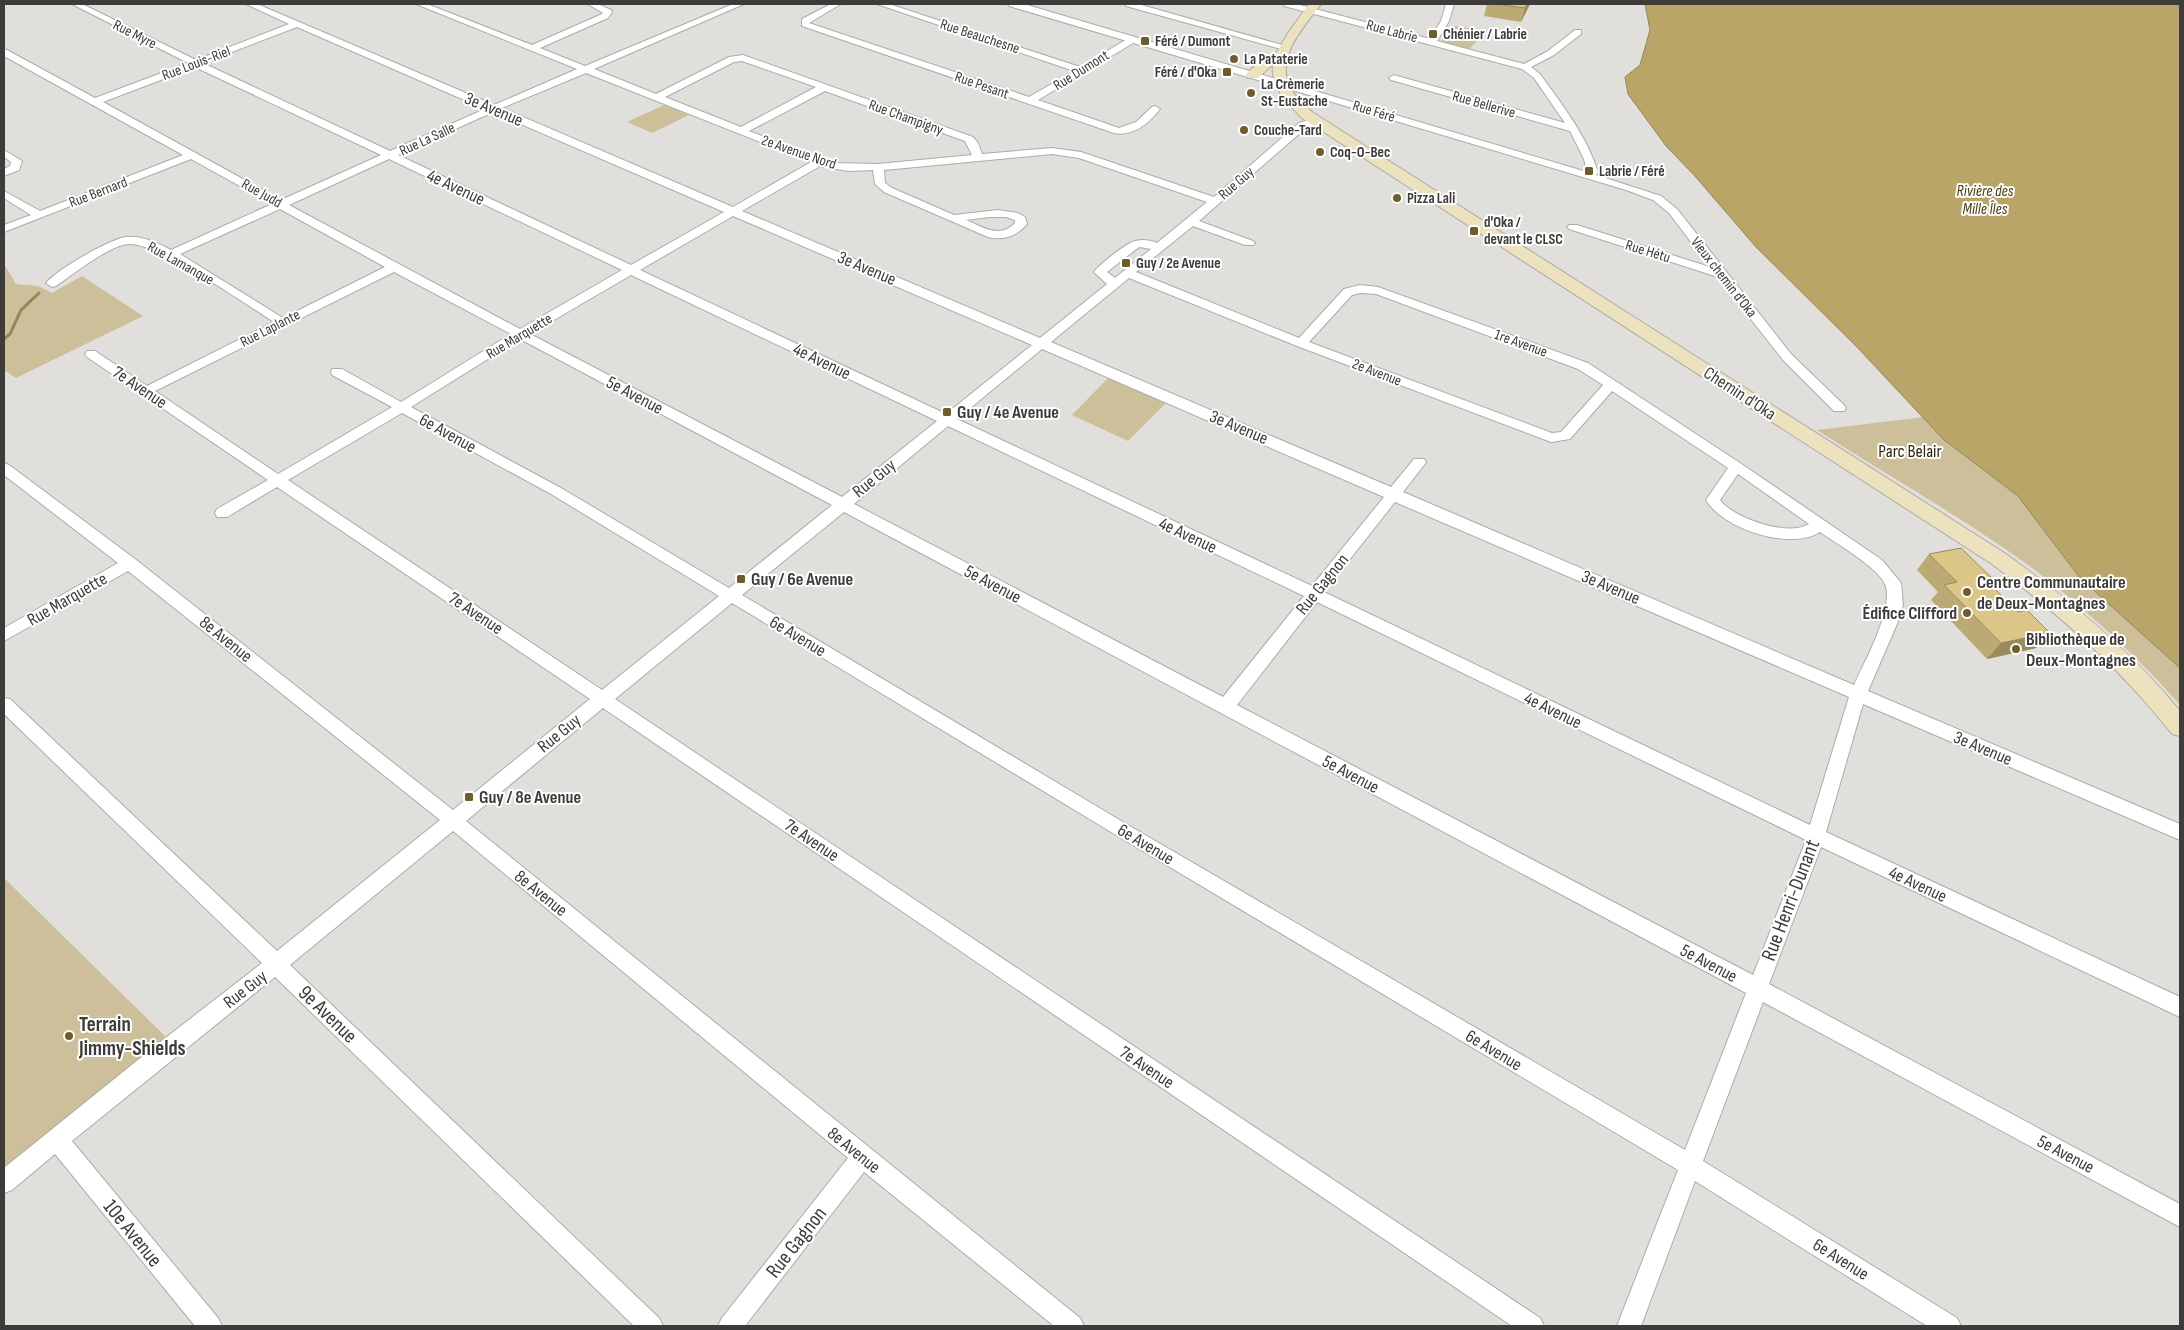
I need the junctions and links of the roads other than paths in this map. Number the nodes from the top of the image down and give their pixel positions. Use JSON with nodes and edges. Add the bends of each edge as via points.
{"nodes":[{"id":1,"x":76,"y":4,"type":"edge"},
{"id":2,"x":250,"y":4,"type":"edge"},
{"id":3,"x":420,"y":4,"type":"edge"},
{"id":4,"x":592,"y":4,"type":"edge"},
{"id":5,"x":740,"y":4,"type":"edge"},
{"id":6,"x":837,"y":4,"type":"edge"},
{"id":7,"x":880,"y":4,"type":"edge"},
{"id":8,"x":1013,"y":4,"type":"edge"},
{"id":9,"x":1129,"y":4,"type":"edge"},
{"id":10,"x":1287,"y":4,"type":"edge"},
{"id":11,"x":1450,"y":4,"type":"edge"},
{"id":12,"x":1313,"y":7,"type":"edge"},
{"id":13,"x":297,"y":24,"type":"junction"},
{"id":14,"x":1578,"y":32,"type":"dead end"},
{"id":15,"x":1132,"y":40,"type":"junction"},
{"id":16,"x":1432,"y":42,"type":"junction"},
{"id":17,"x":532,"y":48,"type":"junction"},
{"id":18,"x":1282,"y":51,"type":"junction"},
{"id":19,"x":4,"y":52,"type":"edge"},
{"id":20,"x":195,"y":64,"type":"junction"},
{"id":21,"x":1525,"y":67,"type":"junction"},
{"id":22,"x":585,"y":68,"type":"junction"},
{"id":23,"x":1080,"y":70,"type":"junction"},
{"id":24,"x":1253,"y":75,"type":"junction"},
{"id":25,"x":1394,"y":78,"type":"dead end"},
{"id":26,"x":1282,"y":84,"type":"junction"},
{"id":27,"x":824,"y":87,"type":"junction"},
{"id":28,"x":656,"y":98,"type":"junction"},
{"id":29,"x":94,"y":102,"type":"junction"},
{"id":30,"x":1030,"y":102,"type":"junction"},
{"id":31,"x":1155,"y":108,"type":"dead end"},
{"id":32,"x":492,"y":109,"type":"junction"},
{"id":33,"x":1315,"y":122,"type":"junction"},
{"id":34,"x":1574,"y":130,"type":"junction"},
{"id":35,"x":741,"y":131,"type":"junction"},
{"id":36,"x":4,"y":154,"type":"edge"},
{"id":37,"x":192,"y":155,"type":"junction"},
{"id":38,"x":390,"y":156,"type":"junction"},
{"id":39,"x":978,"y":158,"type":"junction"},
{"id":40,"x":819,"y":162,"type":"junction"},
{"id":41,"x":878,"y":167,"type":"junction"},
{"id":42,"x":4,"y":173,"type":"edge"},
{"id":43,"x":1590,"y":175,"type":"junction"},
{"id":44,"x":4,"y":194,"type":"edge"},
{"id":45,"x":1215,"y":201,"type":"junction"},
{"id":46,"x":282,"y":204,"type":"junction"},
{"id":47,"x":735,"y":212,"type":"junction"},
{"id":48,"x":39,"y":215,"type":"junction"},
{"id":49,"x":954,"y":218,"type":"junction"},
{"id":50,"x":1191,"y":222,"type":"junction"},
{"id":51,"x":1573,"y":227,"type":"dead end"},
{"id":52,"x":4,"y":229,"type":"edge"},
{"id":53,"x":1249,"y":243,"type":"dead end"},
{"id":54,"x":1159,"y":248,"type":"junction"},
{"id":55,"x":171,"y":254,"type":"junction"},
{"id":56,"x":394,"y":267,"type":"junction"},
{"id":57,"x":632,"y":271,"type":"junction"},
{"id":58,"x":1128,"y":273,"type":"junction"},
{"id":59,"x":1722,"y":274,"type":"junction"},
{"id":60,"x":52,"y":283,"type":"dead end"},
{"id":61,"x":1114,"y":283,"type":"junction"},
{"id":62,"x":282,"y":322,"type":"junction"},
{"id":63,"x":520,"y":334,"type":"junction"},
{"id":64,"x":1041,"y":343,"type":"junction"},
{"id":65,"x":1301,"y":343,"type":"junction"},
{"id":66,"x":91,"y":354,"type":"dead end"},
{"id":67,"x":337,"y":372,"type":"dead end"},
{"id":68,"x":1610,"y":385,"type":"junction"},
{"id":69,"x":146,"y":391,"type":"junction"},
{"id":70,"x":402,"y":407,"type":"junction"},
{"id":71,"x":1838,"y":408,"type":"dead end"},
{"id":72,"x":945,"y":420,"type":"junction"},
{"id":73,"x":1419,"y":462,"type":"dead end"},
{"id":74,"x":4,"y":468,"type":"edge"},
{"id":75,"x":1738,"y":468,"type":"junction"},
{"id":76,"x":278,"y":480,"type":"junction"},
{"id":77,"x":1394,"y":494,"type":"junction"},
{"id":78,"x":842,"y":504,"type":"junction"},
{"id":79,"x":222,"y":513,"type":"dead end"},
{"id":80,"x":1819,"y":525,"type":"junction"},
{"id":81,"x":130,"y":562,"type":"junction"},
{"id":82,"x":1893,"y":583,"type":"joint"},
{"id":83,"x":730,"y":594,"type":"junction"},
{"id":84,"x":1314,"y":594,"type":"junction"},
{"id":85,"x":4,"y":635,"type":"edge"},
{"id":86,"x":1858,"y":694,"type":"junction"},
{"id":87,"x":602,"y":698,"type":"junction"},
{"id":88,"x":4,"y":704,"type":"edge"},
{"id":89,"x":1224,"y":707,"type":"junction"},
{"id":90,"x":2180,"y":727,"type":"edge"},
{"id":91,"x":452,"y":820,"type":"junction"},
{"id":92,"x":2180,"y":832,"type":"edge"},
{"id":93,"x":1816,"y":836,"type":"junction"},
{"id":94,"x":276,"y":964,"type":"junction"},
{"id":95,"x":1756,"y":988,"type":"junction"},
{"id":96,"x":2180,"y":1007,"type":"edge"},
{"id":97,"x":57,"y":1140,"type":"junction"},
{"id":98,"x":862,"y":1157,"type":"junction"},
{"id":99,"x":1690,"y":1165,"type":"junction"},
{"id":100,"x":4,"y":1182,"type":"edge"},
{"id":101,"x":2180,"y":1216,"type":"edge"},
{"id":102,"x":210,"y":1326,"type":"edge"},
{"id":103,"x":651,"y":1326,"type":"edge"},
{"id":104,"x":730,"y":1326,"type":"edge"},
{"id":105,"x":1072,"y":1326,"type":"edge"},
{"id":106,"x":1532,"y":1326,"type":"edge"},
{"id":107,"x":1629,"y":1326,"type":"edge"},
{"id":108,"x":1949,"y":1326,"type":"edge"}],
"edges":[{"from":1,"to":20,"type":"street","name":"Rue Myre"},
{"from":2,"to":13,"type":"street","name":"3e Avenue"},
{"from":3,"to":17,"type":"street","name":"2e Avenue Nord"},
{"from":4,"to":17,"type":"street","via":[[608,12]]},
{"from":5,"to":22,"type":"street","name":"Rue La Salle"},
{"from":6,"to":30,"type":"street","name":"Rue Pesant","via":[[805,22]]},
{"from":7,"to":23,"type":"street","name":"Rue Beauchesne"},
{"from":8,"to":15,"type":"street","name":"Rue Féré"},
{"from":9,"to":18,"type":"street"},
{"from":10,"to":12,"type":"street","name":"Rue Labrie"},
{"from":11,"to":16,"type":"street","via":[[1445,21]]},
{"from":12,"to":16,"type":"street","name":"Rue Labrie"},
{"from":12,"to":18,"type":"main road"},
{"from":13,"to":20,"type":"street","name":"Rue Louis-Riel"},
{"from":13,"to":32,"type":"street","name":"3e Avenue"},
{"from":14,"to":21,"type":"street","via":[[1551,53]]},
{"from":15,"to":23,"type":"street","name":"Rue Dumont"},
{"from":15,"to":24,"type":"street","name":"Rue Féré"},
{"from":16,"to":21,"type":"street","name":"Rue Labrie"},
{"from":17,"to":22,"type":"street","name":"2e Avenue Nord"},
{"from":18,"to":24,"type":"main road"},
{"from":18,"to":26,"type":"main road","via":[[1278,66]]},
{"from":19,"to":29,"type":"street","name":"Rue Judd"},
{"from":20,"to":29,"type":"street","name":"Rue Louis-Riel"},
{"from":20,"to":38,"type":"street","name":"4e Avenue"},
{"from":21,"to":34,"type":"street","name":"Rue Labrie","via":[[1537,76]]},
{"from":22,"to":28,"type":"street","name":"2e Avenue Nord"},
{"from":22,"to":32,"type":"street","name":"Rue La Salle"},
{"from":23,"to":30,"type":"street","name":"Rue Dumont"},
{"from":24,"to":26,"type":"street","name":"Rue Féré"},
{"from":25,"to":34,"type":"street","name":"Rue Bellerive"},
{"from":26,"to":33,"type":"main road","name":"Chemin d'Oka","via":[[1293,102]]},
{"from":26,"to":43,"type":"street","name":"Rue Féré"},
{"from":27,"to":28,"type":"street","name":"Rue Champigny","via":[[737,58]]},
{"from":27,"to":35,"type":"street"},
{"from":27,"to":39,"type":"street","name":"Rue Champigny","via":[[969,139]]},
{"from":28,"to":35,"type":"street","name":"2e Avenue Nord"},
{"from":29,"to":37,"type":"street","name":"Rue Judd"},
{"from":30,"to":31,"type":"street","name":"Rue Pesant","via":[[1118,131],[1128,130],[1148,119]]},
{"from":32,"to":38,"type":"street","name":"Rue La Salle"},
{"from":32,"to":47,"type":"street","name":"3e Avenue"},
{"from":33,"to":45,"type":"street","name":"Rue Guy","via":[[1303,125]]},
{"from":33,"to":90,"type":"main road","name":"Chemin d'Oka","via":[[1999,559],[2106,647]]},
{"from":34,"to":43,"type":"street","name":"Rue Labrie","via":[[1590,163],[1593,172]]},
{"from":35,"to":40,"type":"street","name":"2e Avenue Nord"},
{"from":36,"to":42,"type":"street","via":[[17,161],[16,168]]},
{"from":37,"to":46,"type":"street","name":"Rue Judd"},
{"from":37,"to":48,"type":"street","name":"Rue Bernard"},
{"from":38,"to":46,"type":"street","name":"Rue La Salle"},
{"from":38,"to":57,"type":"street","name":"4e Avenue"},
{"from":39,"to":41,"type":"street","name":"2e Avenue Nord"},
{"from":39,"to":45,"type":"street","name":"2e Avenue Nord","via":[[1067,152]]},
{"from":40,"to":41,"type":"street","name":"2e Avenue Nord","via":[[848,168]]},
{"from":40,"to":47,"type":"street","name":"Rue Marquette"},
{"from":41,"to":49,"type":"street","via":[[880,184],[888,190]]},
{"from":43,"to":59,"type":"street","name":"Vieux chemin d'Oka","via":[[1664,202]]},
{"from":44,"to":48,"type":"street"},
{"from":45,"to":50,"type":"street","name":"Rue Guy"},
{"from":46,"to":55,"type":"street","name":"Rue La Salle"},
{"from":46,"to":56,"type":"street","name":"Rue Judd"},
{"from":47,"to":57,"type":"street","name":"Rue Marquette"},
{"from":47,"to":64,"type":"street","name":"3e Avenue"},
{"from":48,"to":52,"type":"street","name":"Rue Bernard"},
{"from":49,"to":49,"type":"street","via":[[992,235],[1005,236],[1021,224],[1016,215],[996,213]]},
{"from":50,"to":53,"type":"street"},
{"from":50,"to":54,"type":"street","name":"Rue Guy"},
{"from":51,"to":59,"type":"street","name":"Rue Hétu"},
{"from":54,"to":58,"type":"street","name":"Rue Guy"},
{"from":54,"to":61,"type":"street","via":[[1146,243],[1136,244],[1104,268],[1100,272]]},
{"from":55,"to":60,"type":"street","name":"Rue Lamanque","via":[[137,239],[129,240],[114,244],[67,277]]},
{"from":55,"to":62,"type":"street","name":"Rue Lamanque"},
{"from":56,"to":62,"type":"street","name":"Rue Laplante"},
{"from":56,"to":63,"type":"street","name":"Rue Judd"},
{"from":57,"to":63,"type":"street","name":"Rue Marquette"},
{"from":57,"to":72,"type":"street","name":"4e Avenue"},
{"from":58,"to":61,"type":"street","name":"Rue Guy"},
{"from":58,"to":65,"type":"street","name":"2e Avenue"},
{"from":59,"to":71,"type":"street","name":"Vieux chemin d'Oka","via":[[1787,357]]},
{"from":61,"to":64,"type":"street","name":"Rue Guy"},
{"from":62,"to":69,"type":"street","name":"Rue Laplante"},
{"from":63,"to":70,"type":"street","name":"Rue Marquette"},
{"from":63,"to":78,"type":"street","name":"5e Avenue"},
{"from":64,"to":72,"type":"street","name":"Rue Guy"},
{"from":64,"to":77,"type":"street","name":"3e Avenue"},
{"from":65,"to":68,"type":"street","name":"2e Avenue","via":[[1551,438],[1566,436]]},
{"from":65,"to":68,"type":"street","name":"1re Avenue","via":[[1348,292],[1360,289],[1378,291],[1583,366]]},
{"from":66,"to":69,"type":"street","name":"7e Avenue"},
{"from":67,"to":70,"type":"street","name":"6e Avenue"},
{"from":68,"to":75,"type":"street","name":"1re Avenue"},
{"from":69,"to":76,"type":"street","name":"7e Avenue"},
{"from":70,"to":76,"type":"street","name":"Rue Marquette"},
{"from":70,"to":83,"type":"street","name":"6e Avenue","via":[[556,491]]},
{"from":72,"to":78,"type":"street","name":"Rue Guy"},
{"from":72,"to":84,"type":"street","name":"4e Avenue"},
{"from":73,"to":77,"type":"street","name":"Rue Gagnon"},
{"from":74,"to":81,"type":"street","name":"8e Avenue"},
{"from":75,"to":80,"type":"street","name":"1re Avenue"},
{"from":75,"to":80,"type":"street","via":[[1731,472],[1713,500],[1722,512],[1774,533],[1803,534]]},
{"from":76,"to":79,"type":"street","name":"Rue Marquette"},
{"from":76,"to":87,"type":"street","name":"7e Avenue"},
{"from":77,"to":84,"type":"street","name":"Rue Gagnon"},
{"from":77,"to":86,"type":"street","name":"3e Avenue"},
{"from":78,"to":83,"type":"street","name":"Rue Guy"},
{"from":78,"to":89,"type":"street","name":"5e Avenue"},
{"from":80,"to":82,"type":"street","name":"1re Avenue","via":[[1877,564]]},
{"from":81,"to":85,"type":"street","name":"Rue Marquette"},
{"from":81,"to":91,"type":"street","name":"8e Avenue"},
{"from":82,"to":86,"type":"street","name":"Rue Henri-Dunant","via":[[1895,605]]},
{"from":83,"to":87,"type":"street","name":"Rue Guy"},
{"from":83,"to":99,"type":"street","name":"6e Avenue","via":[[1147,845]]},
{"from":84,"to":89,"type":"street","name":"Rue Gagnon"},
{"from":84,"to":93,"type":"street","name":"4e Avenue"},
{"from":86,"to":92,"type":"street","name":"3e Avenue"},
{"from":86,"to":93,"type":"street","name":"Rue Henri-Dunant"},
{"from":87,"to":91,"type":"street","name":"Rue Guy"},
{"from":87,"to":106,"type":"street","name":"7e Avenue"},
{"from":88,"to":94,"type":"street","name":"9e Avenue"},
{"from":89,"to":95,"type":"street","name":"5e Avenue"},
{"from":91,"to":94,"type":"street","name":"Rue Guy"},
{"from":91,"to":98,"type":"street","name":"8e Avenue"},
{"from":93,"to":95,"type":"street","name":"Rue Henri-Dunant"},
{"from":93,"to":96,"type":"street","name":"4e Avenue"},
{"from":94,"to":97,"type":"street","name":"Rue Guy"},
{"from":94,"to":103,"type":"street","name":"9e Avenue"},
{"from":95,"to":99,"type":"street","name":"Rue Henri-Dunant"},
{"from":95,"to":101,"type":"street","name":"5e Avenue"},
{"from":97,"to":100,"type":"street","name":"Rue Guy"},
{"from":97,"to":102,"type":"street","name":"10e Avenue"},
{"from":98,"to":104,"type":"street","name":"Rue Gagnon"},
{"from":98,"to":105,"type":"street","name":"8e Avenue"},
{"from":99,"to":107,"type":"street","name":"Rue Henri-Dunant"},
{"from":99,"to":108,"type":"street","name":"6e Avenue"}]}
